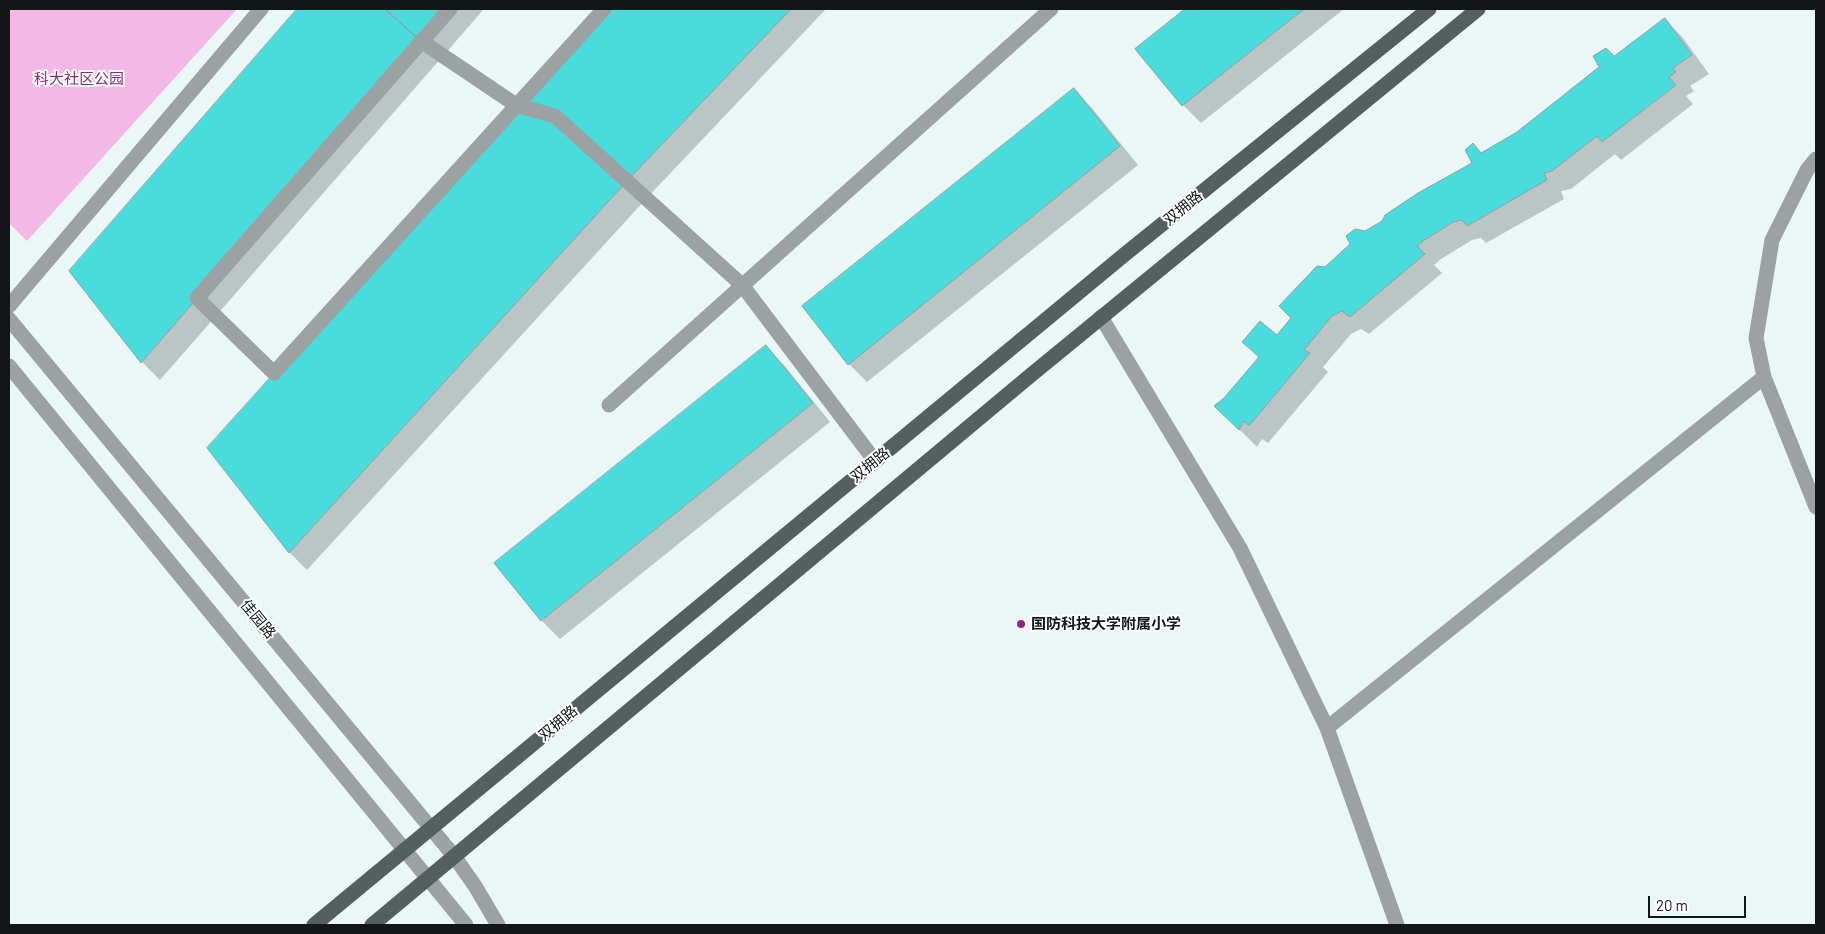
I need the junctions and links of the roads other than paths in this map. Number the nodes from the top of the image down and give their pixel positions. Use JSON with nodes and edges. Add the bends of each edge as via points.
{"nodes":[{"id":1,"x":261,"y":9,"type":"edge"},
{"id":2,"x":450,"y":9,"type":"edge"},
{"id":3,"x":604,"y":9,"type":"edge"},
{"id":4,"x":1051,"y":9,"type":"edge"},
{"id":5,"x":1429,"y":9,"type":"edge"},
{"id":6,"x":1478,"y":9,"type":"edge"},
{"id":7,"x":421,"y":41,"type":"junction"},
{"id":8,"x":516,"y":105,"type":"junction"},
{"id":9,"x":1816,"y":159,"type":"edge"},
{"id":10,"x":742,"y":286,"type":"junction"},
{"id":11,"x":9,"y":306,"type":"edge"},
{"id":12,"x":1101,"y":317,"type":"junction"},
{"id":13,"x":9,"y":319,"type":"edge"},
{"id":14,"x":9,"y":366,"type":"edge"},
{"id":15,"x":1764,"y":377,"type":"junction"},
{"id":16,"x":609,"y":405,"type":"dead end"},
{"id":17,"x":875,"y":461,"type":"junction"},
{"id":18,"x":1816,"y":507,"type":"edge"},
{"id":19,"x":1327,"y":728,"type":"junction"},
{"id":20,"x":431,"y":828,"type":"junction"},
{"id":21,"x":405,"y":849,"type":"junction"},
{"id":22,"x":454,"y":856,"type":"junction"},
{"id":23,"x":429,"y":878,"type":"junction"},
{"id":24,"x":314,"y":925,"type":"edge"},
{"id":25,"x":372,"y":925,"type":"edge"},
{"id":26,"x":466,"y":925,"type":"edge"},
{"id":27,"x":498,"y":925,"type":"edge"},
{"id":28,"x":1397,"y":925,"type":"edge"}],
"edges":[{"from":1,"to":11,"type":"street"},
{"from":2,"to":7,"type":"street"},
{"from":3,"to":8,"type":"street"},
{"from":4,"to":10,"type":"street"},
{"from":5,"to":17,"type":"main road","name":"双拥路"},
{"from":6,"to":12,"type":"main road"},
{"from":7,"to":8,"type":"street"},
{"from":7,"to":8,"type":"street","via":[[197,298],[274,373]]},
{"from":8,"to":10,"type":"street","via":[[555,116]]},
{"from":9,"to":15,"type":"street","via":[[1807,170],[1772,240],[1756,338]]},
{"from":10,"to":16,"type":"street"},
{"from":10,"to":17,"type":"street"},
{"from":12,"to":19,"type":"street","via":[[1240,548]]},
{"from":12,"to":22,"type":"main road"},
{"from":13,"to":20,"type":"street","name":"佳园路"},
{"from":14,"to":21,"type":"street"},
{"from":15,"to":18,"type":"street"},
{"from":15,"to":19,"type":"street"},
{"from":17,"to":20,"type":"main road","name":"双拥路"},
{"from":19,"to":28,"type":"street"},
{"from":20,"to":21,"type":"main road","name":"双拥路"},
{"from":20,"to":22,"type":"street","name":"佳园路"},
{"from":21,"to":23,"type":"street"},
{"from":21,"to":24,"type":"main road","name":"双拥路"},
{"from":22,"to":23,"type":"main road"},
{"from":22,"to":27,"type":"street","name":"佳园路"},
{"from":23,"to":25,"type":"main road"},
{"from":23,"to":26,"type":"street"}]}
